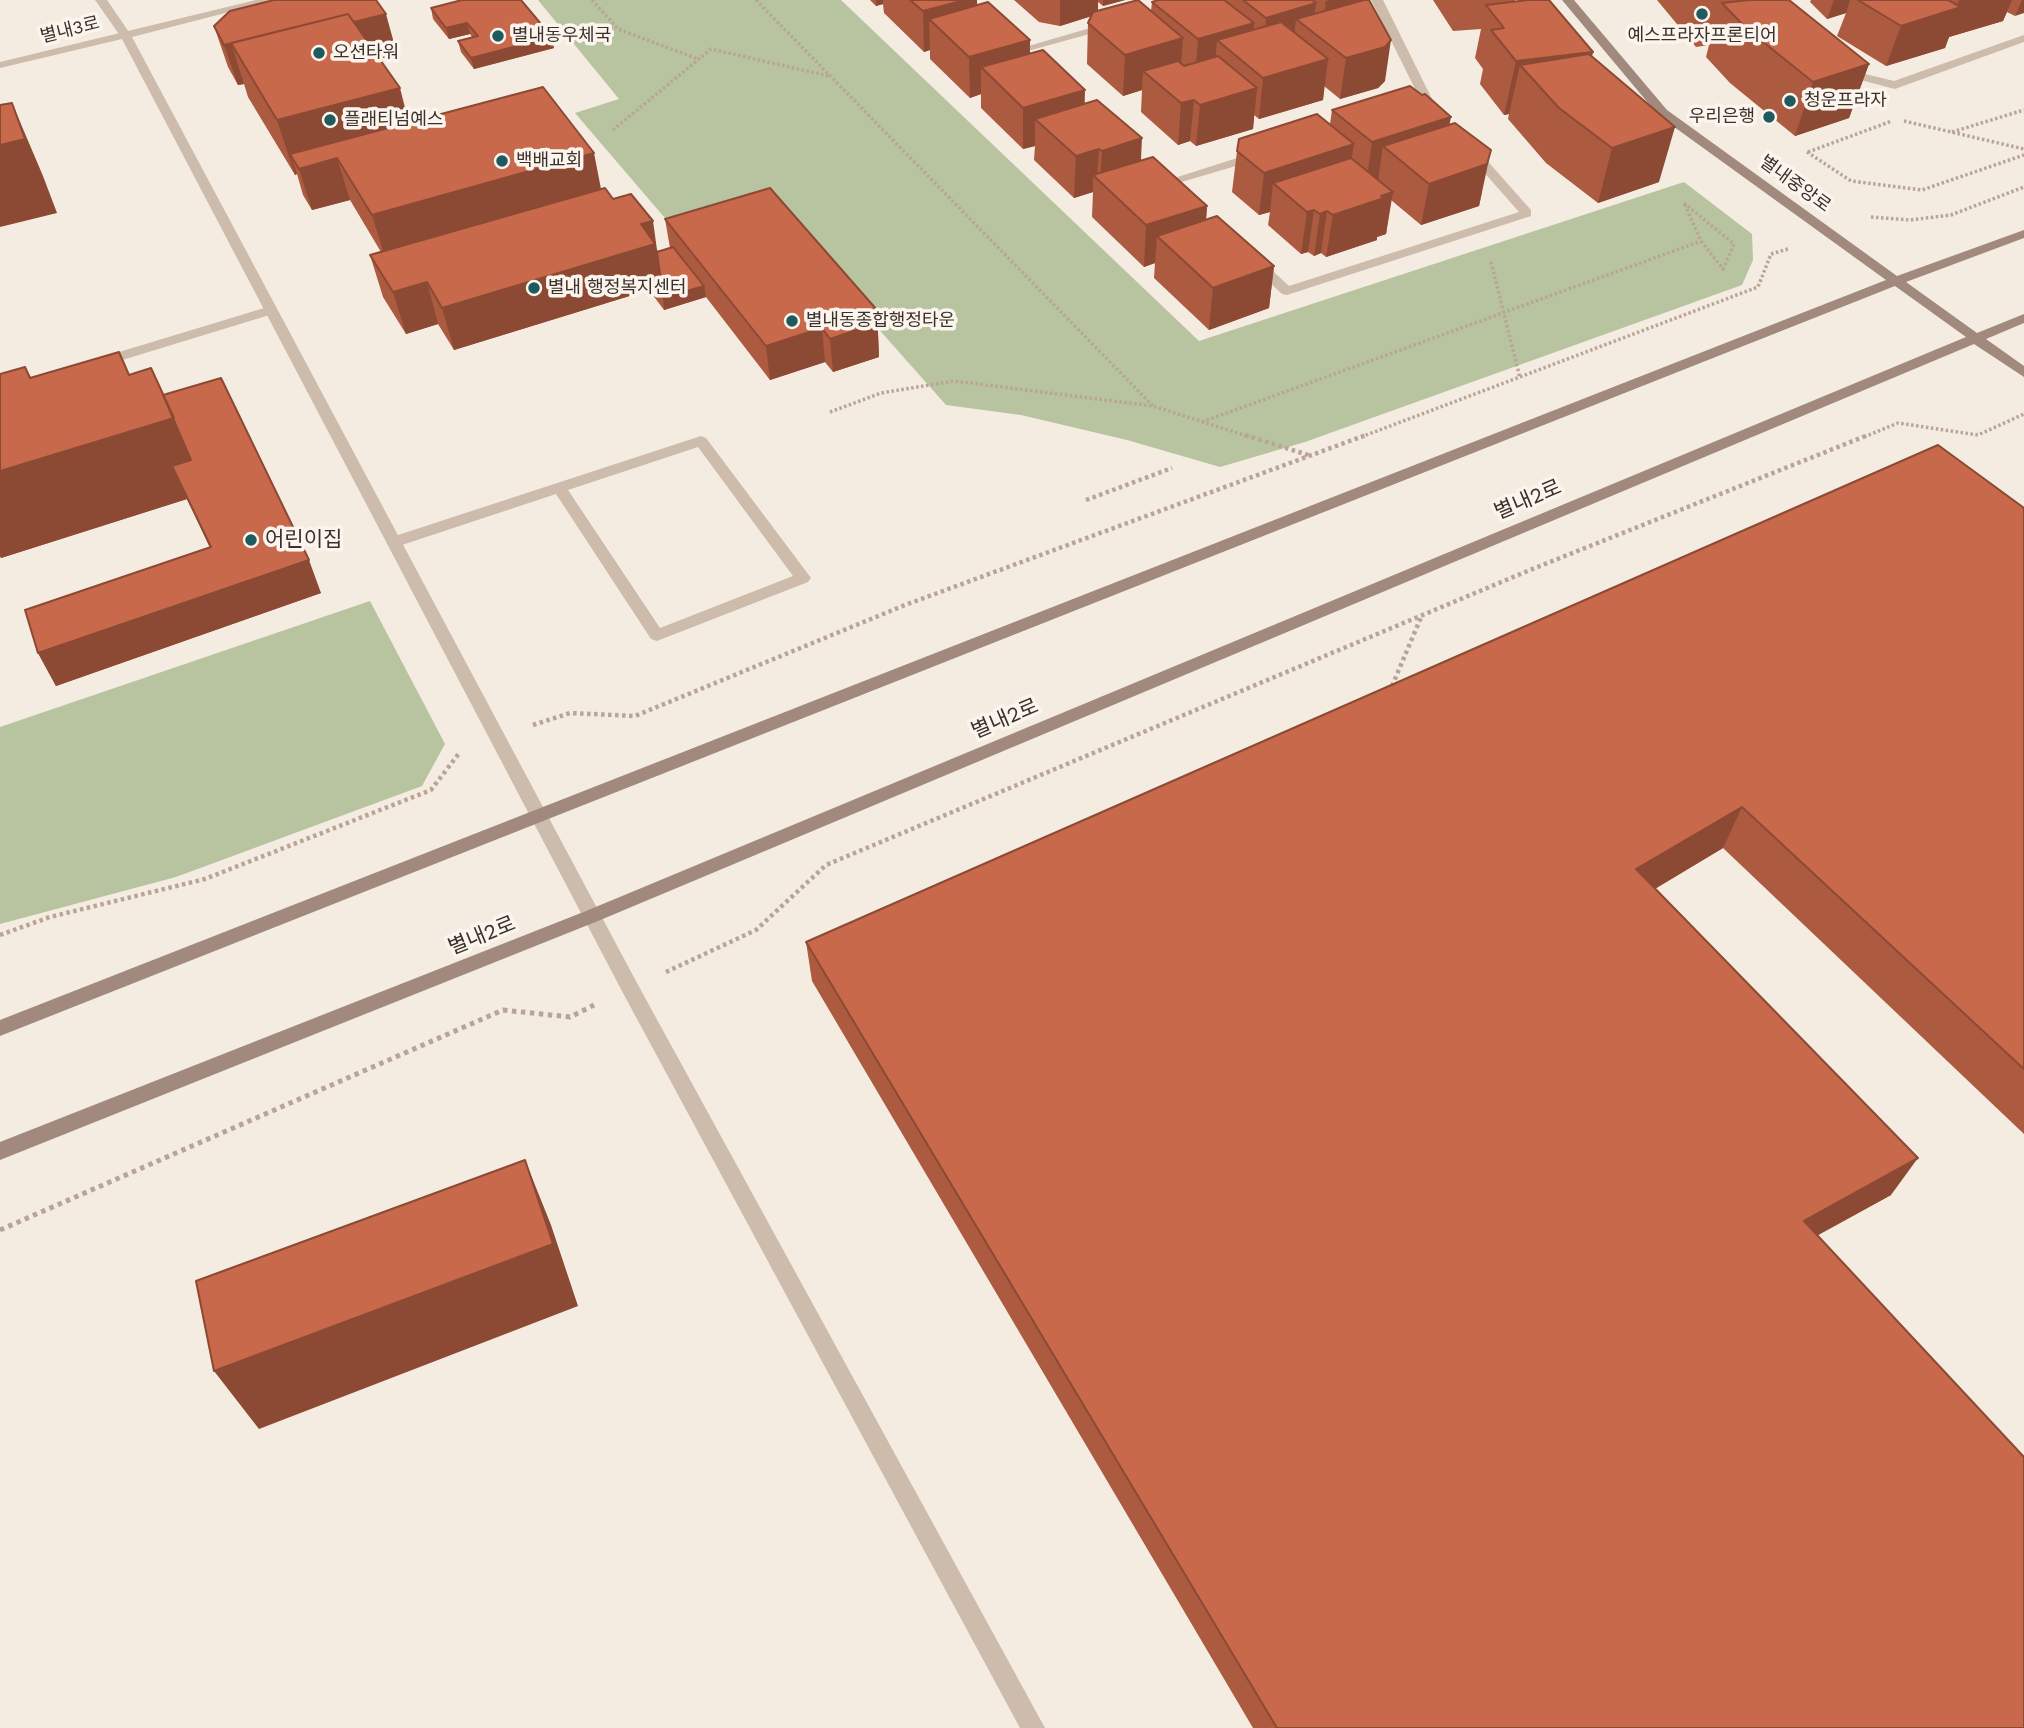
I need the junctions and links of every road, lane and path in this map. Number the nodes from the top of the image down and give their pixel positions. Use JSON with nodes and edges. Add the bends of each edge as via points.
{"nodes":[{"id":1,"x":101,"y":0,"type":"edge"},
{"id":2,"x":270,"y":0,"type":"edge"},
{"id":3,"x":592,"y":0,"type":"edge"},
{"id":4,"x":756,"y":0,"type":"edge"},
{"id":5,"x":1377,"y":0,"type":"edge"},
{"id":6,"x":1568,"y":0,"type":"edge"},
{"id":7,"x":1128,"y":21,"type":"edge"},
{"id":8,"x":125,"y":35,"type":"junction"},
{"id":9,"x":2024,"y":38,"type":"edge"},
{"id":10,"x":1025,"y":49,"type":"dead end"},
{"id":11,"x":1830,"y":56,"type":"edge"},
{"id":12,"x":698,"y":60,"type":"junction"},
{"id":13,"x":0,"y":65,"type":"edge"},
{"id":14,"x":830,"y":76,"type":"junction"},
{"id":15,"x":2024,"y":110,"type":"edge"},
{"id":16,"x":1447,"y":125,"type":"edge"},
{"id":17,"x":613,"y":130,"type":"dead end"},
{"id":18,"x":1951,"y":132,"type":"junction"},
{"id":19,"x":1465,"y":144,"type":"edge"},
{"id":20,"x":2024,"y":149,"type":"edge"},
{"id":21,"x":1273,"y":151,"type":"edge"},
{"id":22,"x":2024,"y":156,"type":"edge"},
{"id":23,"x":1168,"y":182,"type":"edge"},
{"id":24,"x":2024,"y":187,"type":"edge"},
{"id":25,"x":1870,"y":217,"type":"dead end"},
{"id":26,"x":1481,"y":227,"type":"junction"},
{"id":27,"x":2024,"y":234,"type":"edge"},
{"id":28,"x":1701,"y":241,"type":"junction"},
{"id":29,"x":1790,"y":248,"type":"dead end"},
{"id":30,"x":1247,"y":255,"type":"edge"},
{"id":31,"x":1898,"y":280,"type":"junction"},
{"id":32,"x":271,"y":310,"type":"junction"},
{"id":33,"x":1504,"y":310,"type":"junction"},
{"id":34,"x":2024,"y":318,"type":"edge"},
{"id":35,"x":1974,"y":339,"type":"junction"},
{"id":36,"x":90,"y":365,"type":"edge"},
{"id":37,"x":2024,"y":373,"type":"edge"},
{"id":38,"x":1520,"y":379,"type":"junction"},
{"id":39,"x":1153,"y":407,"type":"junction"},
{"id":40,"x":830,"y":412,"type":"dead end"},
{"id":41,"x":2024,"y":414,"type":"edge"},
{"id":42,"x":1202,"y":422,"type":"junction"},
{"id":43,"x":1309,"y":455,"type":"junction"},
{"id":44,"x":1172,"y":468,"type":"dead end"},
{"id":45,"x":559,"y":488,"type":"junction"},
{"id":46,"x":1086,"y":500,"type":"dead end"},
{"id":47,"x":394,"y":542,"type":"junction"},
{"id":48,"x":1422,"y":615,"type":"junction"},
{"id":49,"x":1383,"y":690,"type":"edge"},
{"id":50,"x":570,"y":713,"type":"dead end"},
{"id":51,"x":463,"y":748,"type":"dead end"},
{"id":52,"x":539,"y":816,"type":"junction"},
{"id":53,"x":592,"y":916,"type":"junction"},
{"id":54,"x":756,"y":930,"type":"dead end"},
{"id":55,"x":0,"y":935,"type":"edge"},
{"id":56,"x":570,"y":1017,"type":"dead end"},
{"id":57,"x":0,"y":1028,"type":"edge"},
{"id":58,"x":0,"y":1152,"type":"edge"},
{"id":59,"x":0,"y":1230,"type":"edge"},
{"id":60,"x":1033,"y":1728,"type":"edge"}],
"edges":[{"from":1,"to":8,"type":"street"},
{"from":2,"to":8,"type":"street","name":"별내3로"},
{"from":3,"to":12,"type":"path","via":[[618,29]]},
{"from":4,"to":14,"type":"path"},
{"from":5,"to":16,"type":"street","via":[[1423,107]]},
{"from":6,"to":31,"type":"street","name":"별내중앙로","via":[[1663,113]]},
{"from":7,"to":10,"type":"street"},
{"from":8,"to":13,"type":"street","name":"별내3로"},
{"from":8,"to":32,"type":"street"},
{"from":9,"to":11,"type":"street","via":[[1895,85],[1849,74]]},
{"from":12,"to":14,"type":"path","via":[[711,49]]},
{"from":12,"to":17,"type":"path"},
{"from":14,"to":39,"type":"path"},
{"from":15,"to":18,"type":"path"},
{"from":18,"to":20,"type":"path"},
{"from":18,"to":22,"type":"path","via":[[1896,120],[1807,152],[1851,181],[1922,190]]},
{"from":19,"to":26,"type":"street","via":[[1527,213]]},
{"from":21,"to":23,"type":"street"},
{"from":24,"to":25,"type":"path","via":[[1951,215],[1910,220]]},
{"from":26,"to":30,"type":"street","via":[[1287,291]]},
{"from":26,"to":33,"type":"path"},
{"from":27,"to":31,"type":"street"},
{"from":28,"to":28,"type":"path","via":[[1723,269],[1734,244],[1685,203]]},
{"from":28,"to":33,"type":"path"},
{"from":29,"to":38,"type":"path","via":[[1771,254],[1758,287]]},
{"from":31,"to":35,"type":"street","name":"별내중앙로"},
{"from":31,"to":52,"type":"street"},
{"from":32,"to":36,"type":"street"},
{"from":32,"to":47,"type":"street"},
{"from":33,"to":38,"type":"path"},
{"from":33,"to":42,"type":"path"},
{"from":34,"to":35,"type":"street","name":"별내2로"},
{"from":35,"to":37,"type":"street","name":"별내중앙로"},
{"from":35,"to":53,"type":"street","name":"별내2로"},
{"from":38,"to":43,"type":"path"},
{"from":39,"to":40,"type":"path","via":[[954,381],[881,393]]},
{"from":39,"to":42,"type":"path"},
{"from":41,"to":48,"type":"path","via":[[1978,435],[1898,422]]},
{"from":42,"to":43,"type":"path"},
{"from":43,"to":50,"type":"path","via":[[905,605],[635,716]]},
{"from":44,"to":46,"type":"path"},
{"from":45,"to":45,"type":"street","via":[[701,441],[803,578],[657,635]]},
{"from":45,"to":47,"type":"street"},
{"from":47,"to":52,"type":"street"},
{"from":48,"to":49,"type":"path","via":[[1394,685]]},
{"from":48,"to":54,"type":"path","via":[[827,865]]},
{"from":51,"to":55,"type":"path","via":[[431,790],[205,879],[50,917]]},
{"from":52,"to":53,"type":"street"},
{"from":52,"to":57,"type":"street"},
{"from":53,"to":58,"type":"street","name":"별내2로"},
{"from":53,"to":60,"type":"street"},
{"from":56,"to":59,"type":"path","via":[[503,1010]]}]}
